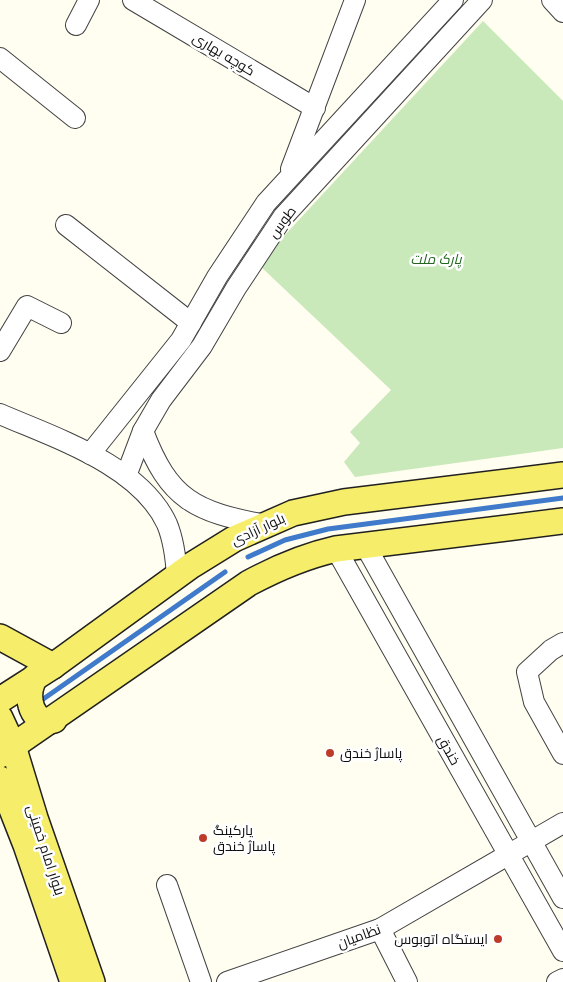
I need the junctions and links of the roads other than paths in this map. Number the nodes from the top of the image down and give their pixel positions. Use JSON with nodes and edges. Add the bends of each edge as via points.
{"nodes":[{"id":1,"x":89,"y":0,"type":"edge"},
{"id":2,"x":133,"y":0,"type":"edge"},
{"id":3,"x":355,"y":0,"type":"edge"},
{"id":4,"x":452,"y":0,"type":"edge"},
{"id":5,"x":482,"y":0,"type":"edge"},
{"id":6,"x":552,"y":0,"type":"edge"},
{"id":7,"x":563,"y":12,"type":"edge"},
{"id":8,"x":76,"y":25,"type":"dead end"},
{"id":9,"x":0,"y":58,"type":"edge"},
{"id":10,"x":313,"y":111,"type":"junction"},
{"id":11,"x":75,"y":118,"type":"dead end"},
{"id":12,"x":326,"y":137,"type":"junction"},
{"id":13,"x":285,"y":182,"type":"junction"},
{"id":14,"x":66,"y":225,"type":"dead end"},
{"id":15,"x":61,"y":323,"type":"dead end"},
{"id":16,"x":191,"y":323,"type":"junction"},
{"id":17,"x":0,"y":352,"type":"edge"},
{"id":18,"x":0,"y":414,"type":"edge"},
{"id":19,"x":143,"y":431,"type":"junction"},
{"id":20,"x":90,"y":454,"type":"junction"},
{"id":21,"x":563,"y":475,"type":"edge"},
{"id":22,"x":126,"y":476,"type":"junction"},
{"id":23,"x":563,"y":521,"type":"edge"},
{"id":24,"x":266,"y":525,"type":"junction"},
{"id":25,"x":365,"y":545,"type":"junction"},
{"id":26,"x":336,"y":549,"type":"junction"},
{"id":27,"x":178,"y":577,"type":"junction"},
{"id":28,"x":0,"y":637,"type":"edge"},
{"id":29,"x":563,"y":643,"type":"edge"},
{"id":30,"x":44,"y":671,"type":"junction"},
{"id":31,"x":0,"y":700,"type":"edge"},
{"id":32,"x":0,"y":718,"type":"edge"},
{"id":33,"x":54,"y":720,"type":"junction"},
{"id":34,"x":7,"y":751,"type":"edge"},
{"id":35,"x":563,"y":754,"type":"edge"},
{"id":36,"x":0,"y":779,"type":"edge"},
{"id":37,"x":563,"y":822,"type":"edge"},
{"id":38,"x":530,"y":842,"type":"junction"},
{"id":39,"x":508,"y":855,"type":"junction"},
{"id":40,"x":167,"y":885,"type":"dead end"},
{"id":41,"x":563,"y":898,"type":"edge"},
{"id":42,"x":380,"y":929,"type":"junction"},
{"id":43,"x":563,"y":951,"type":"edge"},
{"id":44,"x":563,"y":978,"type":"edge"},
{"id":45,"x":72,"y":982,"type":"edge"},
{"id":46,"x":92,"y":982,"type":"edge"},
{"id":47,"x":201,"y":982,"type":"edge"},
{"id":48,"x":227,"y":982,"type":"edge"},
{"id":49,"x":408,"y":982,"type":"edge"},
{"id":50,"x":557,"y":982,"type":"edge"}],
"edges":[{"from":1,"to":8,"type":"street"},
{"from":2,"to":10,"type":"street","name":"کوچه بهاری"},
{"from":3,"to":10,"type":"street"},
{"from":4,"to":12,"type":"street","name":"طوس"},
{"from":5,"to":19,"type":"street","name":"طوس","via":[[283,218],[202,346],[161,400]]},
{"from":6,"to":7,"type":"street"},
{"from":9,"to":11,"type":"street"},
{"from":10,"to":12,"type":"street","via":[[317,128]]},
{"from":10,"to":13,"type":"street"},
{"from":12,"to":13,"type":"street","name":"طوس"},
{"from":13,"to":16,"type":"street","name":"طوس","via":[[266,203]]},
{"from":14,"to":16,"type":"street"},
{"from":15,"to":17,"type":"street","via":[[27,306]]},
{"from":16,"to":20,"type":"street","name":"طوس"},
{"from":18,"to":20,"type":"street"},
{"from":19,"to":22,"type":"street","name":"طوس"},
{"from":19,"to":24,"type":"street","via":[[155,461],[169,483],[185,499],[237,520]]},
{"from":20,"to":22,"type":"street"},
{"from":21,"to":24,"type":"main road","name":"بلوار آزادی","via":[[344,502],[293,513]]},
{"from":22,"to":27,"type":"street","via":[[147,494],[166,523]]},
{"from":23,"to":25,"type":"main road"},
{"from":24,"to":27,"type":"main road","name":"بلوار آزادی","via":[[234,539]]},
{"from":25,"to":26,"type":"main road"},
{"from":25,"to":38,"type":"street","name":"خندق"},
{"from":26,"to":33,"type":"main road","via":[[312,554],[249,583]]},
{"from":26,"to":39,"type":"street","name":"خندق"},
{"from":27,"to":30,"type":"main road","name":"بلوار آزادی"},
{"from":28,"to":30,"type":"main road"},
{"from":29,"to":35,"type":"street","via":[[527,672],[534,702]]},
{"from":30,"to":31,"type":"main road","name":"بلوار آزادی"},
{"from":30,"to":33,"type":"main road","via":[[29,692],[38,718],[45,722]]},
{"from":32,"to":34,"type":"main road","name":"بلوار امام خمینی"},
{"from":33,"to":34,"type":"main road"},
{"from":34,"to":46,"type":"main road","name":"بلوار امام خمینی","via":[[35,818]]},
{"from":36,"to":45,"type":"main road","name":"بلوار امام خمینی"},
{"from":37,"to":38,"type":"street","name":"نظامیان"},
{"from":38,"to":39,"type":"street","name":"نظامیان"},
{"from":38,"to":41,"type":"street","name":"خندق"},
{"from":39,"to":42,"type":"street","name":"نظامیان"},
{"from":39,"to":43,"type":"street","name":"خندق"},
{"from":40,"to":47,"type":"street"},
{"from":42,"to":48,"type":"street","name":"نظامیان"},
{"from":42,"to":49,"type":"street"},
{"from":44,"to":50,"type":"street"}]}
